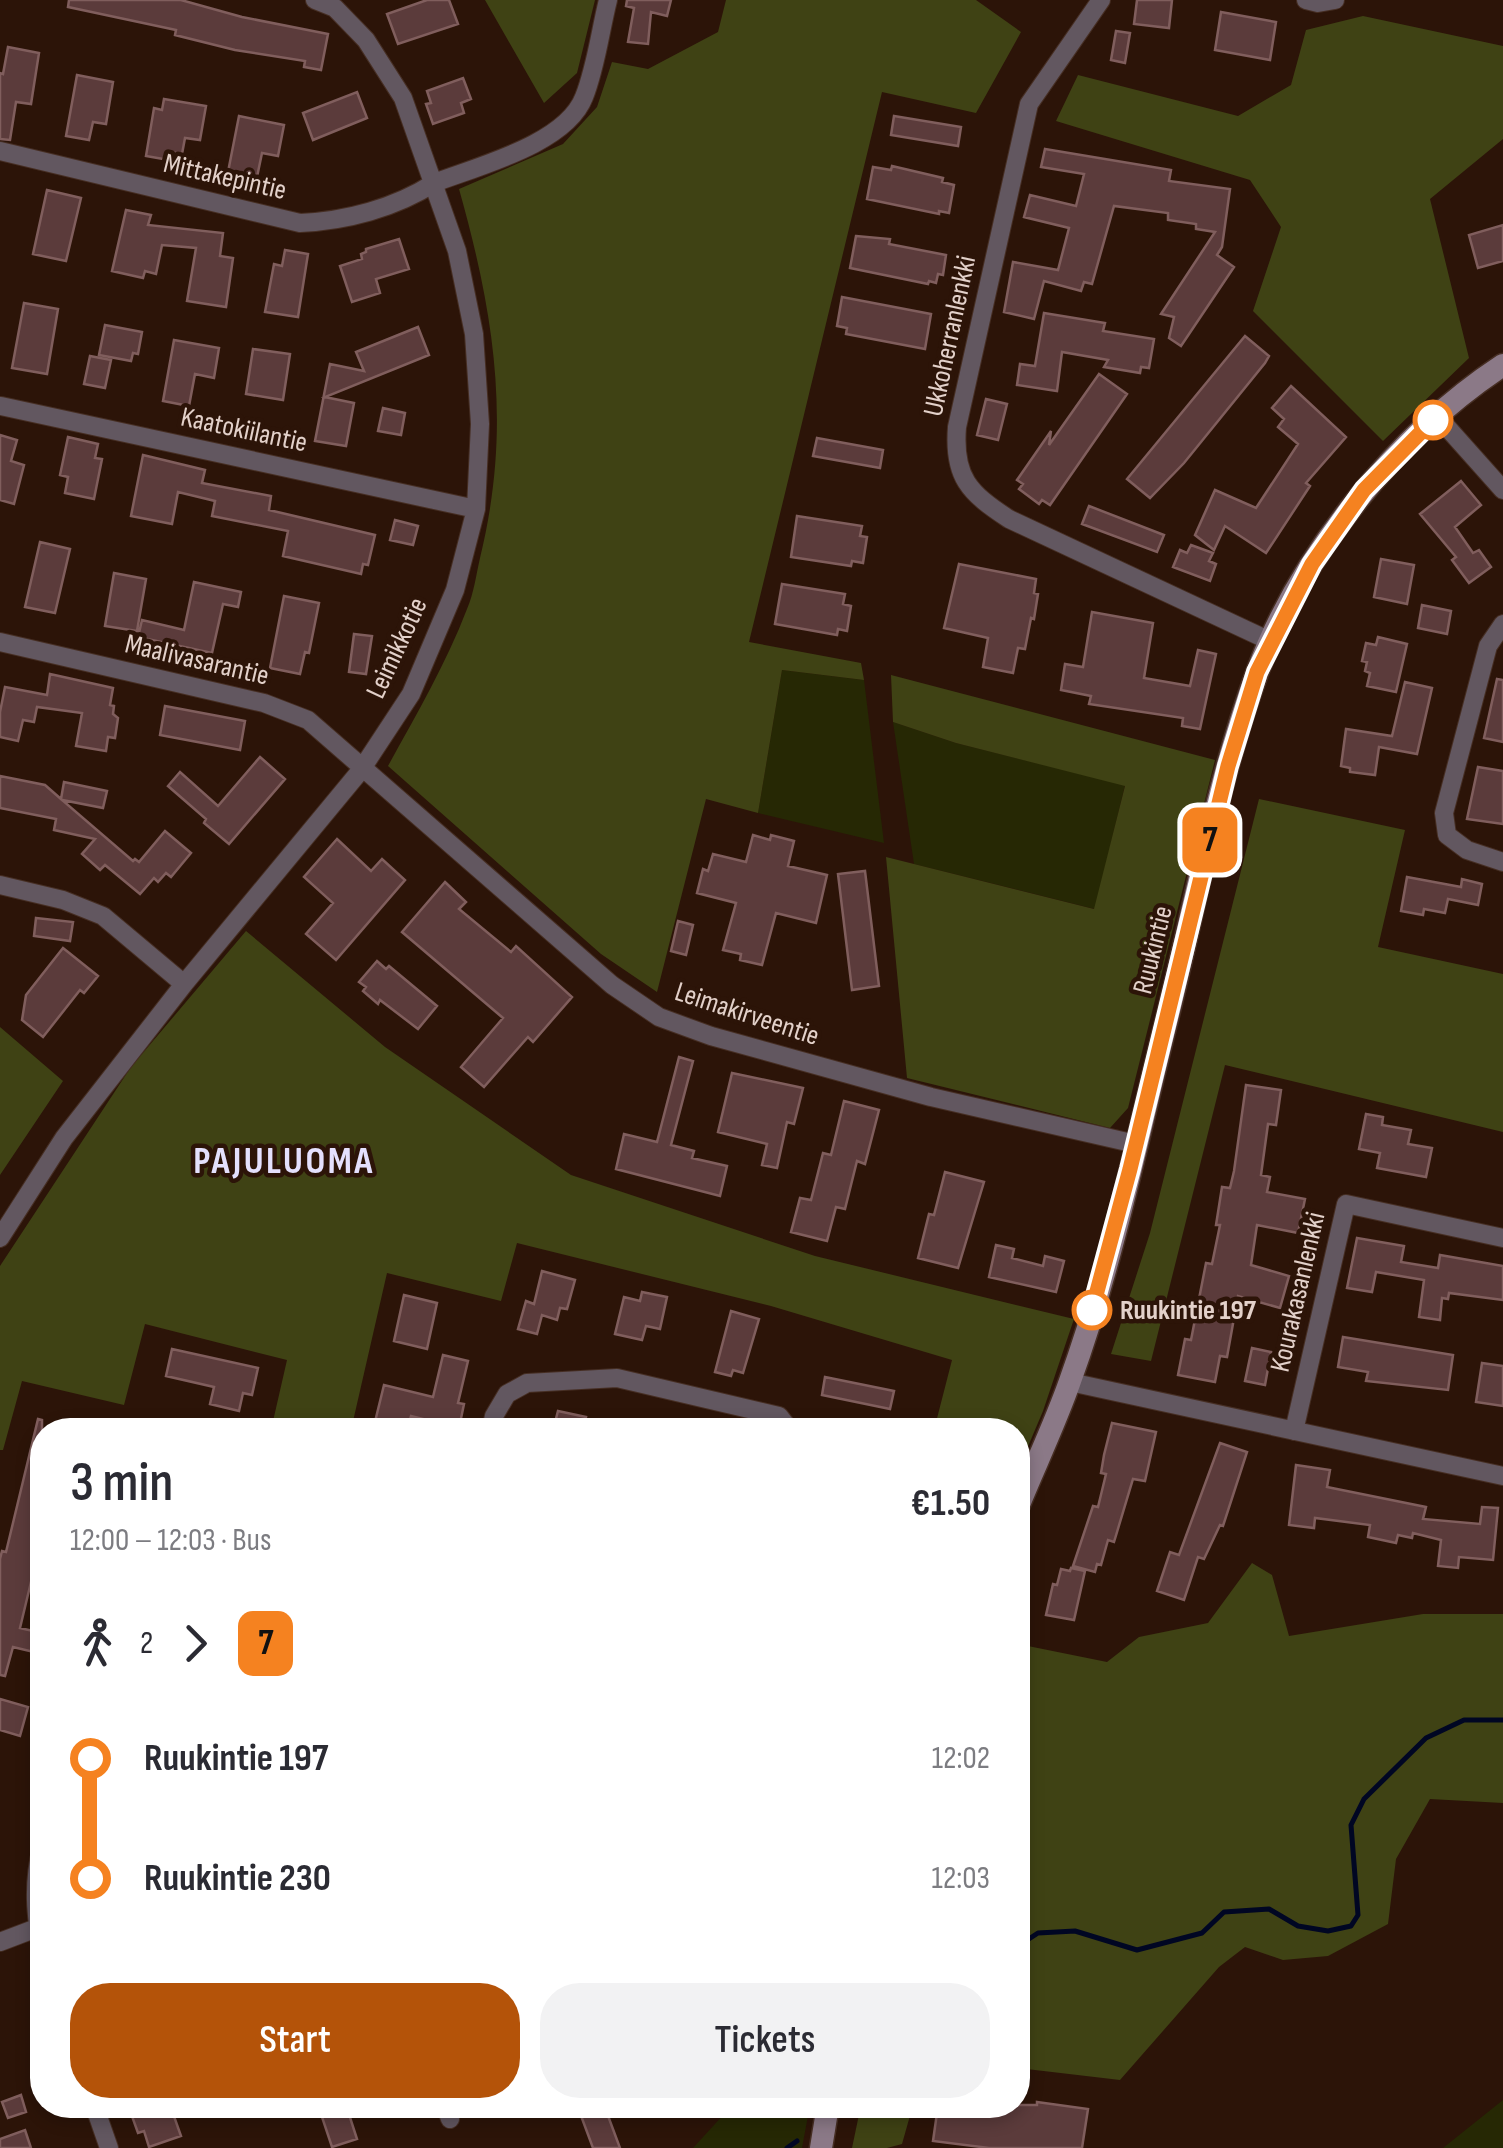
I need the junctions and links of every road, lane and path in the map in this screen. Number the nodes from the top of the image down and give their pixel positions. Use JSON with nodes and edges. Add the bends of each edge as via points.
{"nodes":[{"id":1,"x":315,"y":0,"type":"edge"},
{"id":2,"x":608,"y":0,"type":"edge"},
{"id":3,"x":1101,"y":0,"type":"edge"},
{"id":4,"x":1306,"y":0,"type":"edge"},
{"id":5,"x":1336,"y":0,"type":"edge"},
{"id":6,"x":0,"y":151,"type":"edge"},
{"id":7,"x":434,"y":183,"type":"junction"},
{"id":8,"x":1503,"y":365,"type":"edge"},
{"id":9,"x":1,"y":406,"type":"edge"},
{"id":10,"x":1437,"y":416,"type":"junction"},
{"id":11,"x":1503,"y":490,"type":"edge"},
{"id":12,"x":476,"y":508,"type":"junction"},
{"id":13,"x":1503,"y":624,"type":"edge"},
{"id":14,"x":1270,"y":641,"type":"junction"},
{"id":15,"x":0,"y":642,"type":"edge"},
{"id":16,"x":361,"y":770,"type":"junction"},
{"id":17,"x":1503,"y":862,"type":"edge"},
{"id":18,"x":0,"y":885,"type":"edge"},
{"id":19,"x":184,"y":984,"type":"junction"},
{"id":20,"x":1136,"y":1144,"type":"junction"},
{"id":21,"x":0,"y":1238,"type":"edge"},
{"id":22,"x":1503,"y":1238,"type":"edge"},
{"id":23,"x":1070,"y":1382,"type":"junction"},
{"id":24,"x":494,"y":1418,"type":"edge"},
{"id":25,"x":781,"y":1418,"type":"edge"},
{"id":26,"x":1294,"y":1431,"type":"junction"},
{"id":27,"x":1503,"y":1476,"type":"edge"},
{"id":28,"x":1030,"y":1477,"type":"edge"},
{"id":29,"x":30,"y":1931,"type":"edge"},
{"id":30,"x":0,"y":1942,"type":"edge"},
{"id":31,"x":99,"y":2118,"type":"edge"},
{"id":32,"x":826,"y":2118,"type":"edge"},
{"id":33,"x":110,"y":2148,"type":"edge"},
{"id":34,"x":821,"y":2148,"type":"edge"}],
"edges":[{"from":1,"to":7,"type":"street","name":"Leimikkotie","via":[[334,8],[366,40],[403,98]]},
{"from":2,"to":7,"type":"street","name":"Mittakepintie","via":[[584,100],[568,122],[547,138]]},
{"from":3,"to":14,"type":"street","name":"Ukkoherranlenkki","via":[[1029,104],[957,427],[961,474],[982,502],[1009,519]]},
{"from":4,"to":5,"type":"street"},
{"from":6,"to":7,"type":"street","name":"Mittakepintie","via":[[300,222],[362,214]]},
{"from":7,"to":12,"type":"street","name":"Leimikkotie","via":[[474,334]]},
{"from":8,"to":10,"type":"street","name":"Ruukintie"},
{"from":9,"to":12,"type":"street","name":"Kaatokiilantie"},
{"from":10,"to":11,"type":"street"},
{"from":10,"to":14,"type":"street","name":"Ruukintie","via":[[1364,490],[1312,564]]},
{"from":12,"to":16,"type":"street","name":"Leimikkotie","via":[[455,590],[411,694]]},
{"from":13,"to":17,"type":"street","via":[[1488,646],[1444,813],[1447,835],[1466,850]]},
{"from":14,"to":20,"type":"street","name":"Ruukintie","via":[[1228,766]]},
{"from":15,"to":16,"type":"street","name":"Maalivasarantie","via":[[264,703],[308,720]]},
{"from":16,"to":19,"type":"street","name":"Leimikkotie"},
{"from":16,"to":20,"type":"street","name":"Leimakirveentie","via":[[612,985],[660,1017],[931,1098]]},
{"from":18,"to":19,"type":"street","via":[[103,916]]},
{"from":19,"to":21,"type":"street","name":"Leimikkotie","via":[[64,1138]]},
{"from":20,"to":23,"type":"street","name":"Ruukintie"},
{"from":22,"to":26,"type":"street","name":"Kourakasanlenkki","via":[[1346,1204]]},
{"from":23,"to":26,"type":"street"},
{"from":23,"to":28,"type":"street","name":"Ruukintie"},
{"from":24,"to":25,"type":"street","via":[[507,1394],[527,1382],[617,1378]]},
{"from":26,"to":27,"type":"street"},
{"from":29,"to":30,"type":"street"},
{"from":31,"to":33,"type":"street"},
{"from":32,"to":34,"type":"street"}]}
